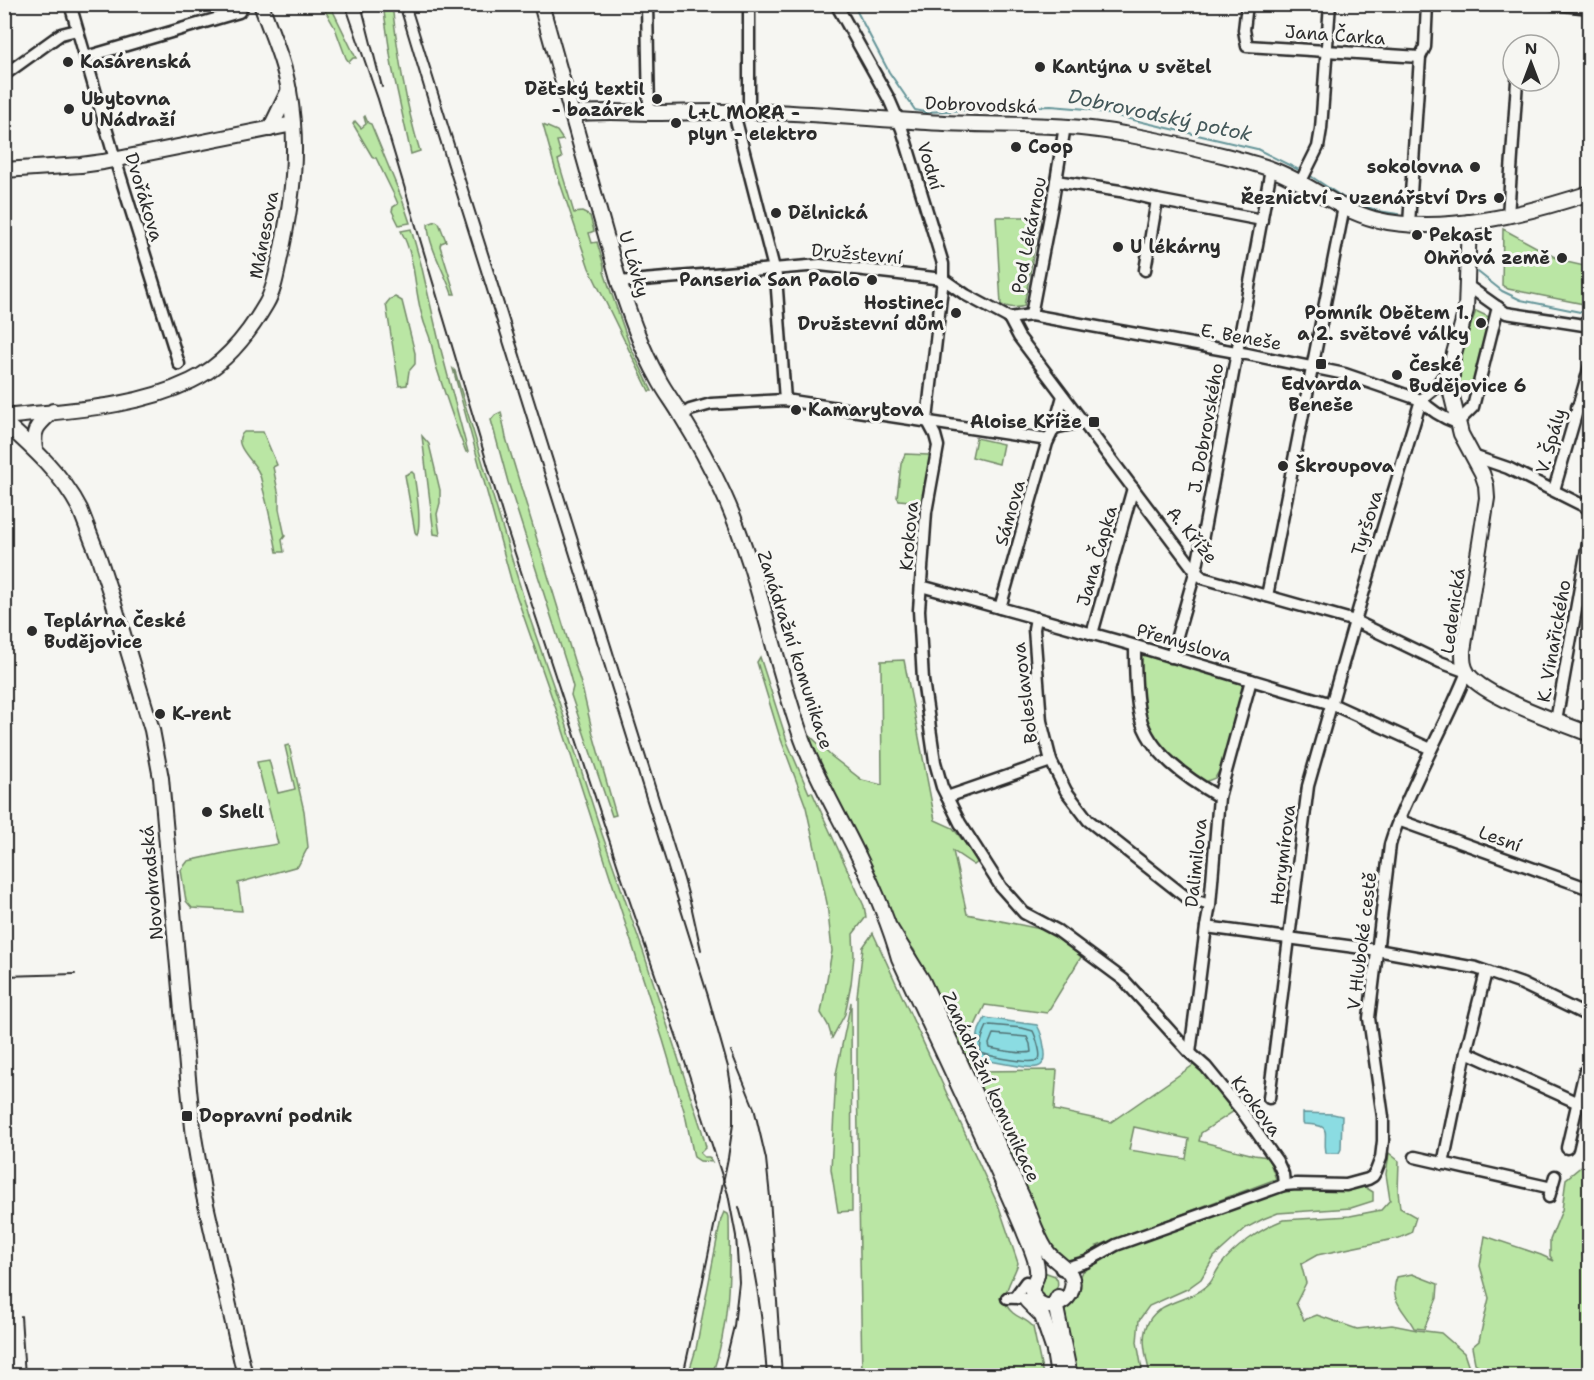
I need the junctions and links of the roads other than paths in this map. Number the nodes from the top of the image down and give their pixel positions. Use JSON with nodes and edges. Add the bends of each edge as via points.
{"nodes":[{"id":1,"x":70,"y":4,"type":"edge"},
{"id":2,"x":244,"y":4,"type":"edge"},
{"id":3,"x":541,"y":4,"type":"edge"},
{"id":4,"x":647,"y":4,"type":"edge"},
{"id":5,"x":749,"y":4,"type":"edge"},
{"id":6,"x":836,"y":4,"type":"edge"},
{"id":7,"x":1247,"y":4,"type":"edge"},
{"id":8,"x":1330,"y":4,"type":"edge"},
{"id":9,"x":1428,"y":4,"type":"edge"},
{"id":10,"x":1553,"y":4,"type":"edge"},
{"id":11,"x":261,"y":5,"type":"edge"},
{"id":12,"x":1590,"y":8,"type":"edge"},
{"id":13,"x":77,"y":30,"type":"junction"},
{"id":14,"x":1327,"y":51,"type":"junction"},
{"id":15,"x":86,"y":57,"type":"junction"},
{"id":16,"x":1420,"y":57,"type":"junction"},
{"id":17,"x":4,"y":75,"type":"edge"},
{"id":18,"x":289,"y":90,"type":"junction"},
{"id":19,"x":1516,"y":93,"type":"edge"},
{"id":20,"x":749,"y":112,"type":"junction"},
{"id":21,"x":649,"y":113,"type":"junction"},
{"id":22,"x":734,"y":113,"type":"junction"},
{"id":23,"x":572,"y":114,"type":"junction"},
{"id":24,"x":898,"y":120,"type":"junction"},
{"id":25,"x":293,"y":124,"type":"junction"},
{"id":26,"x":1065,"y":126,"type":"junction"},
{"id":27,"x":270,"y":129,"type":"junction"},
{"id":28,"x":115,"y":159,"type":"junction"},
{"id":29,"x":1271,"y":169,"type":"junction"},
{"id":30,"x":4,"y":170,"type":"edge"},
{"id":31,"x":1303,"y":176,"type":"junction"},
{"id":32,"x":1056,"y":181,"type":"junction"},
{"id":33,"x":1590,"y":193,"type":"edge"},
{"id":34,"x":1157,"y":200,"type":"junction"},
{"id":35,"x":1344,"y":207,"type":"junction"},
{"id":36,"x":1508,"y":216,"type":"junction"},
{"id":37,"x":1262,"y":220,"type":"junction"},
{"id":38,"x":1469,"y":222,"type":"junction"},
{"id":39,"x":1410,"y":224,"type":"junction"},
{"id":40,"x":774,"y":268,"type":"junction"},
{"id":41,"x":1144,"y":270,"type":"dead end"},
{"id":42,"x":944,"y":279,"type":"junction"},
{"id":43,"x":619,"y":282,"type":"junction"},
{"id":44,"x":1468,"y":286,"type":"junction"},
{"id":45,"x":1498,"y":307,"type":"junction"},
{"id":46,"x":1031,"y":315,"type":"junction"},
{"id":47,"x":1009,"y":318,"type":"junction"},
{"id":48,"x":1590,"y":326,"type":"edge"},
{"id":49,"x":1237,"y":352,"type":"junction"},
{"id":50,"x":179,"y":364,"type":"dead end"},
{"id":51,"x":1452,"y":365,"type":"junction"},
{"id":52,"x":1590,"y":366,"type":"edge"},
{"id":53,"x":1312,"y":367,"type":"junction"},
{"id":54,"x":1063,"y":396,"type":"junction"},
{"id":55,"x":785,"y":400,"type":"junction"},
{"id":56,"x":1421,"y":400,"type":"junction"},
{"id":57,"x":1577,"y":407,"type":"junction"},
{"id":58,"x":53,"y":411,"type":"junction"},
{"id":59,"x":1590,"y":411,"type":"edge"},
{"id":60,"x":682,"y":416,"type":"junction"},
{"id":61,"x":4,"y":417,"type":"edge"},
{"id":62,"x":927,"y":420,"type":"junction"},
{"id":63,"x":4,"y":422,"type":"edge"},
{"id":64,"x":1082,"y":422,"type":"junction"},
{"id":65,"x":1457,"y":423,"type":"junction"},
{"id":66,"x":1054,"y":428,"type":"junction"},
{"id":67,"x":1048,"y":440,"type":"junction"},
{"id":68,"x":35,"y":450,"type":"junction"},
{"id":69,"x":1473,"y":456,"type":"junction"},
{"id":70,"x":1133,"y":488,"type":"junction"},
{"id":71,"x":1554,"y":490,"type":"junction"},
{"id":72,"x":1590,"y":509,"type":"edge"},
{"id":73,"x":1590,"y":532,"type":"edge"},
{"id":74,"x":1196,"y":572,"type":"junction"},
{"id":75,"x":921,"y":586,"type":"junction"},
{"id":76,"x":1267,"y":596,"type":"junction"},
{"id":77,"x":1000,"y":608,"type":"junction"},
{"id":78,"x":1036,"y":618,"type":"junction"},
{"id":79,"x":1355,"y":621,"type":"junction"},
{"id":80,"x":1092,"y":634,"type":"junction"},
{"id":81,"x":1135,"y":646,"type":"junction"},
{"id":82,"x":1171,"y":657,"type":"junction"},
{"id":83,"x":1467,"y":672,"type":"junction"},
{"id":84,"x":1251,"y":680,"type":"junction"},
{"id":85,"x":1332,"y":704,"type":"junction"},
{"id":86,"x":1556,"y":721,"type":"junction"},
{"id":87,"x":1590,"y":734,"type":"edge"},
{"id":88,"x":1431,"y":749,"type":"junction"},
{"id":89,"x":1051,"y":761,"type":"junction"},
{"id":90,"x":947,"y":797,"type":"junction"},
{"id":91,"x":1220,"y":797,"type":"junction"},
{"id":92,"x":1398,"y":820,"type":"junction"},
{"id":93,"x":1590,"y":889,"type":"edge"},
{"id":94,"x":1210,"y":905,"type":"junction"},
{"id":95,"x":1206,"y":927,"type":"junction"},
{"id":96,"x":1289,"y":938,"type":"junction"},
{"id":97,"x":1377,"y":950,"type":"junction"},
{"id":98,"x":1486,"y":972,"type":"junction"},
{"id":99,"x":1590,"y":1017,"type":"edge"},
{"id":100,"x":1466,"y":1052,"type":"junction"},
{"id":101,"x":1190,"y":1053,"type":"junction"},
{"id":102,"x":1585,"y":1071,"type":"dead end"},
{"id":103,"x":1269,"y":1098,"type":"dead end"},
{"id":104,"x":1578,"y":1103,"type":"junction"},
{"id":105,"x":1567,"y":1148,"type":"dead end"},
{"id":106,"x":1415,"y":1157,"type":"dead end"},
{"id":107,"x":1443,"y":1164,"type":"junction"},
{"id":108,"x":1555,"y":1176,"type":"dead end"},
{"id":109,"x":1284,"y":1185,"type":"junction"},
{"id":110,"x":1030,"y":1233,"type":"junction"},
{"id":111,"x":1086,"y":1262,"type":"junction"},
{"id":112,"x":1058,"y":1268,"type":"junction"},
{"id":113,"x":1031,"y":1274,"type":"junction"},
{"id":114,"x":1072,"y":1282,"type":"junction"},
{"id":115,"x":1035,"y":1301,"type":"junction"},
{"id":116,"x":1058,"y":1345,"type":"junction"},
{"id":117,"x":245,"y":1376,"type":"edge"},
{"id":118,"x":1058,"y":1376,"type":"edge"},
{"id":119,"x":1070,"y":1376,"type":"edge"}],
"edges":[{"from":1,"to":13,"type":"street","name":"Dvořákova"},
{"from":2,"to":15,"type":"street","via":[[239,12]]},
{"from":3,"to":23,"type":"main road"},
{"from":4,"to":21,"type":"street"},
{"from":5,"to":20,"type":"street"},
{"from":6,"to":24,"type":"street","name":"Vodní"},
{"from":7,"to":14,"type":"street","name":"Jana Čarka","via":[[1247,46]]},
{"from":8,"to":14,"type":"street"},
{"from":9,"to":16,"type":"street","via":[[1425,47]]},
{"from":10,"to":12,"type":"street"},
{"from":11,"to":18,"type":"main road","name":"Mánesova"},
{"from":13,"to":15,"type":"street","name":"Dvořákova"},
{"from":13,"to":17,"type":"street","via":[[61,34]]},
{"from":14,"to":16,"type":"street","name":"Jana Čarka"},
{"from":14,"to":31,"type":"street","via":[[1318,147]]},
{"from":15,"to":28,"type":"street","name":"Dvořákova"},
{"from":16,"to":39,"type":"street"},
{"from":18,"to":25,"type":"main road","name":"Mánesova"},
{"from":18,"to":27,"type":"main road"},
{"from":19,"to":36,"type":"street"},
{"from":20,"to":22,"type":"main road","name":"Dobrovodská"},
{"from":20,"to":24,"type":"main road","name":"Dobrovodská"},
{"from":21,"to":22,"type":"main road","name":"Dobrovodská"},
{"from":21,"to":23,"type":"main road","name":"Dobrovodská"},
{"from":22,"to":40,"type":"street"},
{"from":23,"to":43,"type":"main road","name":"U Lávky"},
{"from":24,"to":26,"type":"main road","name":"Dobrovodská"},
{"from":24,"to":42,"type":"street","name":"Vodní","via":[[941,257]]},
{"from":25,"to":27,"type":"main road"},
{"from":25,"to":58,"type":"main road","name":"Mánesova","via":[[295,165],[290,212],[274,284],[266,304],[243,338],[193,381],[162,393],[129,402]]},
{"from":26,"to":29,"type":"main road","name":"Dobrovodská","via":[[1141,137]]},
{"from":26,"to":32,"type":"street","name":"Pod Lékárnou"},
{"from":27,"to":28,"type":"main road"},
{"from":28,"to":30,"type":"main road"},
{"from":28,"to":50,"type":"street","name":"Dvořákova"},
{"from":29,"to":31,"type":"main road","name":"Dobrovodská"},
{"from":29,"to":37,"type":"street","name":"J. Dobrovského"},
{"from":31,"to":35,"type":"main road","name":"Dobrovodská"},
{"from":32,"to":34,"type":"street"},
{"from":32,"to":46,"type":"street","name":"Pod Lékárnou"},
{"from":33,"to":36,"type":"main road","name":"Dobrovodská"},
{"from":34,"to":37,"type":"street"},
{"from":34,"to":41,"type":"street"},
{"from":35,"to":39,"type":"main road","name":"Dobrovodská","via":[[1377,220]]},
{"from":35,"to":53,"type":"street"},
{"from":36,"to":38,"type":"main road","name":"Dobrovodská"},
{"from":37,"to":49,"type":"street","name":"J. Dobrovského"},
{"from":38,"to":39,"type":"main road","name":"Dobrovodská"},
{"from":38,"to":44,"type":"main road","name":"Ledenická"},
{"from":40,"to":42,"type":"street","name":"Družstevní","via":[[820,264]]},
{"from":40,"to":43,"type":"street","name":"Družstevní"},
{"from":40,"to":55,"type":"street"},
{"from":42,"to":47,"type":"street","name":"Družstevní"},
{"from":42,"to":62,"type":"street","name":"Krokova"},
{"from":43,"to":60,"type":"main road","name":"U Lávky","via":[[645,353]]},
{"from":44,"to":45,"type":"street"},
{"from":44,"to":51,"type":"main road","name":"Ledenická","via":[[1465,317]]},
{"from":45,"to":48,"type":"street","via":[[1506,313]]},
{"from":45,"to":65,"type":"street","via":[[1473,407]]},
{"from":46,"to":47,"type":"street","name":"E. Beneše"},
{"from":46,"to":49,"type":"street","name":"E. Beneše"},
{"from":47,"to":54,"type":"street","name":"A. Kříže"},
{"from":49,"to":53,"type":"street","name":"E. Beneše"},
{"from":49,"to":74,"type":"street","name":"J. Dobrovského"},
{"from":51,"to":56,"type":"street","name":"Ledenická"},
{"from":51,"to":65,"type":"main road","name":"Ledenická","via":[[1451,393]]},
{"from":52,"to":57,"type":"street","name":"V. Špály"},
{"from":53,"to":56,"type":"street","name":"E. Beneše"},
{"from":53,"to":76,"type":"street"},
{"from":54,"to":64,"type":"street","name":"A. Kříže"},
{"from":54,"to":66,"type":"street","name":"Sámova"},
{"from":55,"to":60,"type":"street","via":[[711,404]]},
{"from":55,"to":62,"type":"street"},
{"from":56,"to":65,"type":"street","name":"E. Beneše"},
{"from":56,"to":79,"type":"street","name":"Tyršova"},
{"from":57,"to":59,"type":"street"},
{"from":57,"to":71,"type":"street","name":"V. Špály"},
{"from":58,"to":61,"type":"main road","name":"Mánesova"},
{"from":58,"to":68,"type":"main road","via":[[36,428]]},
{"from":60,"to":110,"type":"main road","name":"Zanádražní komunikace","via":[[736,523],[803,741],[859,856],[899,958]]},
{"from":62,"to":67,"type":"street"},
{"from":62,"to":75,"type":"street","name":"Krokova","via":[[938,446],[926,512]]},
{"from":63,"to":68,"type":"main road","name":"Novohradská"},
{"from":64,"to":66,"type":"street"},
{"from":64,"to":70,"type":"street","name":"A. Kříže"},
{"from":65,"to":69,"type":"main road","name":"Ledenická"},
{"from":66,"to":67,"type":"street","name":"Sámova"},
{"from":67,"to":77,"type":"street","name":"Sámova"},
{"from":68,"to":117,"type":"main road","name":"Novohradská","via":[[80,509],[106,579],[152,730],[162,786],[194,1137]]},
{"from":69,"to":71,"type":"street"},
{"from":69,"to":83,"type":"main road","name":"Ledenická","via":[[1484,479],[1487,498],[1463,651]]},
{"from":70,"to":74,"type":"street","name":"A. Kříže"},
{"from":70,"to":80,"type":"street","name":"Jana Čapka"},
{"from":71,"to":72,"type":"street"},
{"from":73,"to":86,"type":"street","name":"K. Vinařického"},
{"from":74,"to":76,"type":"street","name":"A. Kříže","via":[[1203,578]]},
{"from":74,"to":82,"type":"street","name":"J. Dobrovského"},
{"from":75,"to":77,"type":"street","name":"Přemyslova"},
{"from":75,"to":90,"type":"street","name":"Krokova","via":[[923,680],[934,762]]},
{"from":76,"to":79,"type":"street","name":"A. Kříže"},
{"from":77,"to":78,"type":"street","name":"Přemyslova"},
{"from":78,"to":80,"type":"street","name":"Přemyslova"},
{"from":78,"to":89,"type":"street","name":"Boleslavova","via":[[1041,721]]},
{"from":79,"to":83,"type":"street","name":"A. Kříže"},
{"from":79,"to":85,"type":"street","name":"Horymírova"},
{"from":80,"to":81,"type":"street","name":"Přemyslova"},
{"from":81,"to":82,"type":"street","name":"Přemyslova"},
{"from":81,"to":91,"type":"street","via":[[1138,711],[1143,728],[1178,769]]},
{"from":82,"to":84,"type":"street","name":"Přemyslova"},
{"from":83,"to":86,"type":"main road","name":"Ledenická","via":[[1492,693]]},
{"from":83,"to":88,"type":"street","name":"V Hluboké cestě"},
{"from":84,"to":85,"type":"street","name":"Přemyslova"},
{"from":84,"to":91,"type":"street","name":"Dalimilova"},
{"from":85,"to":88,"type":"street","name":"Přemyslova"},
{"from":85,"to":96,"type":"street","name":"Horymírova","via":[[1308,786]]},
{"from":86,"to":87,"type":"main road","name":"Ledenická"},
{"from":88,"to":92,"type":"street","name":"V Hluboké cestě"},
{"from":89,"to":90,"type":"street"},
{"from":89,"to":94,"type":"street","name":"Boleslavova","via":[[1066,791],[1088,820],[1187,898]]},
{"from":90,"to":101,"type":"street","name":"Krokova","via":[[1000,887],[1024,913],[1058,931],[1124,980]]},
{"from":91,"to":94,"type":"street","name":"Dalimilova"},
{"from":92,"to":93,"type":"street","name":"Lesní"},
{"from":92,"to":97,"type":"street","name":"V Hluboké cestě","via":[[1389,851]]},
{"from":94,"to":95,"type":"street","name":"Dalimilova"},
{"from":95,"to":96,"type":"street"},
{"from":95,"to":101,"type":"street","name":"Dalimilova"},
{"from":96,"to":97,"type":"street"},
{"from":96,"to":103,"type":"street","name":"Horymírova"},
{"from":97,"to":98,"type":"street"},
{"from":97,"to":109,"type":"street","name":"V Hluboké cestě","via":[[1369,1018],[1383,1117],[1379,1165],[1373,1176],[1350,1184]]},
{"from":98,"to":99,"type":"street","via":[[1522,984]]},
{"from":98,"to":100,"type":"street"},
{"from":100,"to":104,"type":"street"},
{"from":100,"to":107,"type":"street"},
{"from":101,"to":109,"type":"street","name":"Krokova","via":[[1241,1110],[1277,1161]]},
{"from":102,"to":104,"type":"street"},
{"from":104,"to":105,"type":"street"},
{"from":106,"to":107,"type":"street"},
{"from":107,"to":108,"type":"street","via":[[1551,1193]]},
{"from":109,"to":111,"type":"street","name":"V Hluboké cestě","via":[[1116,1245]]},
{"from":110,"to":112,"type":"main road","name":"Zanádražní komunikace","via":[[1043,1260]]},
{"from":110,"to":113,"type":"main road","name":"Zanádražní komunikace"},
{"from":111,"to":112,"type":"street","name":"V Hluboké cestě"},
{"from":111,"to":114,"type":"street","name":"V Hluboké cestě"},
{"from":112,"to":113,"type":"main road","via":[[1045,1266]]},
{"from":112,"to":114,"type":"main road","name":"Zanádražní komunikace","via":[[1070,1275]]},
{"from":112,"to":115,"type":"main road","via":[[1065,1284],[1062,1293],[1057,1298]]},
{"from":113,"to":115,"type":"street"},
{"from":113,"to":115,"type":"main road","via":[[1037,1275],[1031,1288]]},
{"from":114,"to":115,"type":"main road","via":[[1071,1291]]},
{"from":115,"to":116,"type":"main road","via":[[1046,1309]]},
{"from":115,"to":116,"type":"main road","via":[[1061,1309]]},
{"from":116,"to":118,"type":"main road"},
{"from":116,"to":119,"type":"main road"}]}
